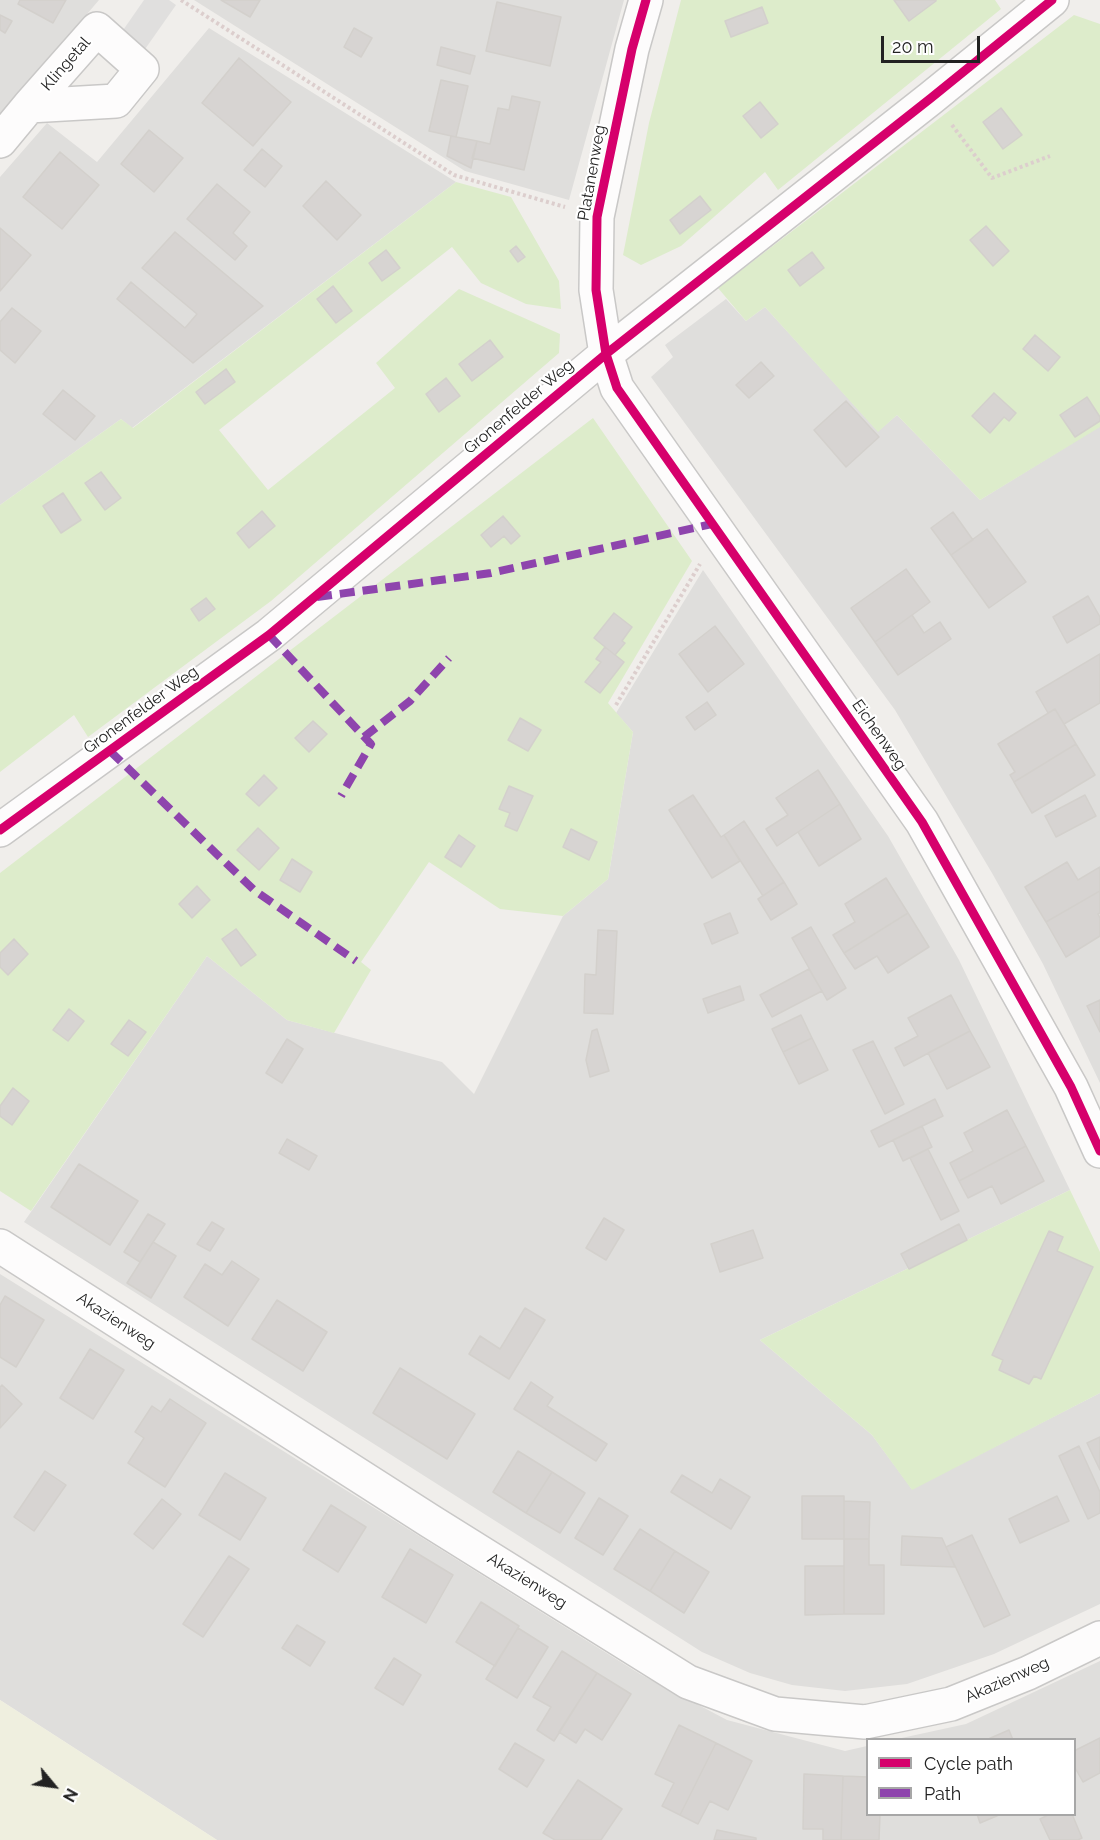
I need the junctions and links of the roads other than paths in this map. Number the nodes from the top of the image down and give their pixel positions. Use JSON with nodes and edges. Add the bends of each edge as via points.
{"nodes":[{"id":1,"x":646,"y":0,"type":"edge"},
{"id":2,"x":1052,"y":0,"type":"edge"},
{"id":3,"x":29,"y":106,"type":"dead end"},
{"id":4,"x":0,"y":141,"type":"edge"},
{"id":5,"x":606,"y":354,"type":"junction"},
{"id":6,"x":0,"y":830,"type":"edge"},
{"id":7,"x":1100,"y":1151,"type":"edge"},
{"id":8,"x":0,"y":1246,"type":"edge"},
{"id":9,"x":1100,"y":1638,"type":"edge"}],
"edges":[{"from":1,"to":5,"type":"street","name":"Platanenweg","via":[[597,217],[596,290]]},
{"from":2,"to":5,"type":"street","name":"Gronenfelder Weg"},
{"from":3,"to":4,"type":"street","name":"Klingetal"},
{"from":5,"to":6,"type":"street","name":"Gronenfelder Weg","via":[[269,635]]},
{"from":5,"to":7,"type":"street","name":"Eichenweg","via":[[617,388],[922,822],[1071,1086]]},
{"from":8,"to":9,"type":"street","name":"Akazienweg","via":[[688,1682],[775,1714],[865,1722],[951,1704]]}]}
